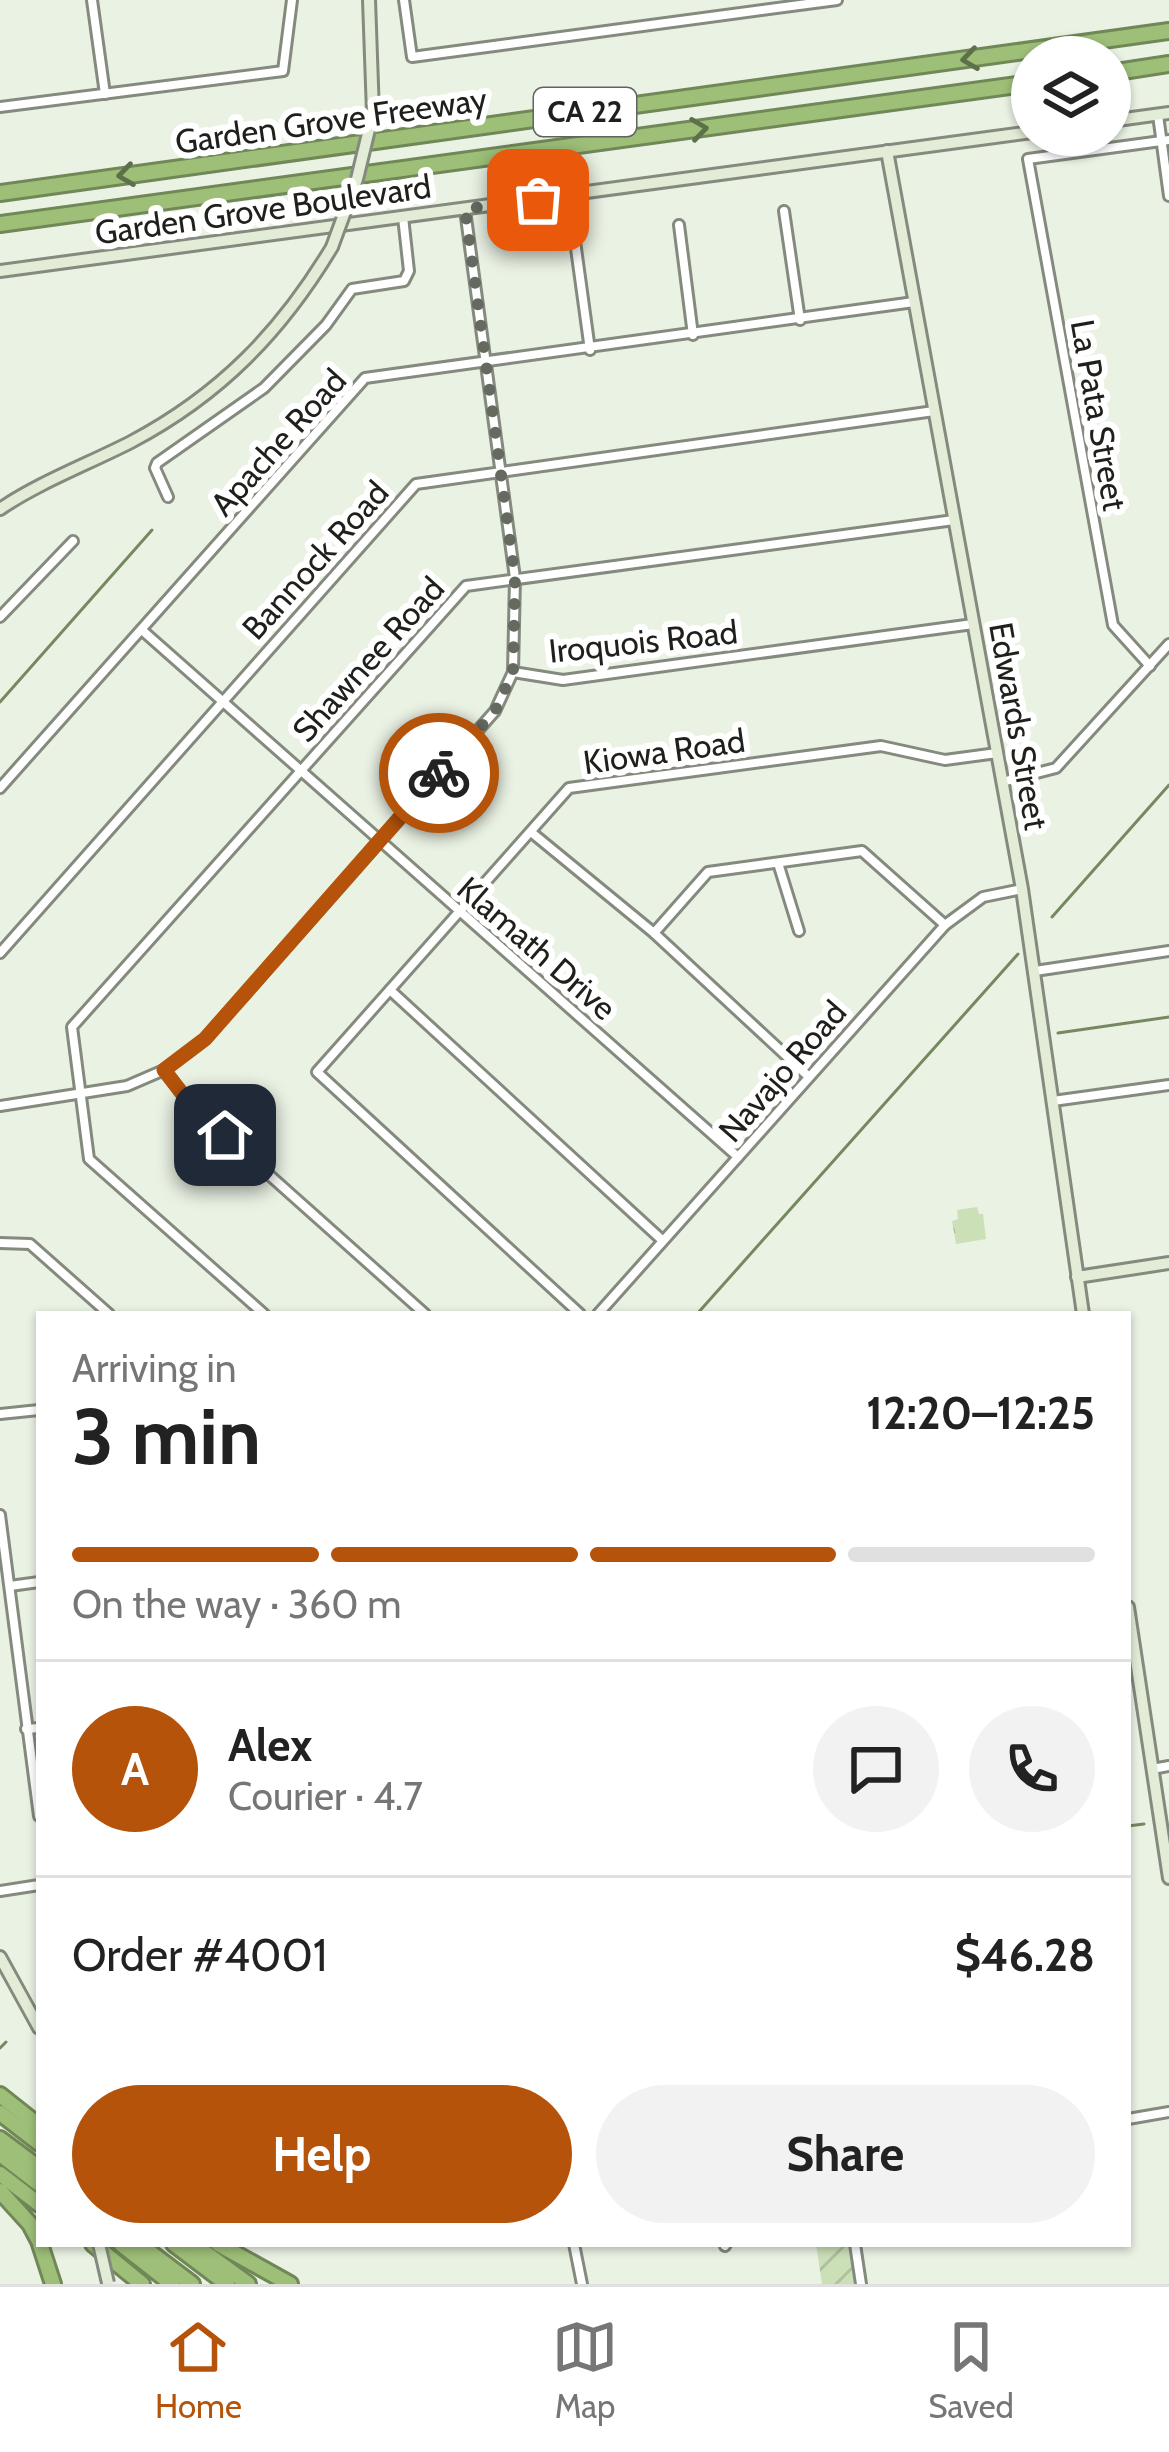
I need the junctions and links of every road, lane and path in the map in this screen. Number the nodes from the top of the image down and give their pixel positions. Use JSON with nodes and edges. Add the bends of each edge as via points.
{"nodes":[{"id":1,"x":92,"y":0,"type":"edge"},
{"id":2,"x":292,"y":0,"type":"edge"},
{"id":3,"x":369,"y":0,"type":"edge"},
{"id":4,"x":404,"y":0,"type":"edge"},
{"id":5,"x":837,"y":0,"type":"edge"},
{"id":6,"x":1169,"y":31,"type":"edge"},
{"id":7,"x":1169,"y":64,"type":"edge"},
{"id":8,"x":1131,"y":70,"type":"edge"},
{"id":9,"x":1011,"y":86,"type":"edge"},
{"id":10,"x":105,"y":94,"type":"junction"},
{"id":11,"x":0,"y":107,"type":"edge"},
{"id":12,"x":1163,"y":114,"type":"edge"},
{"id":13,"x":1131,"y":118,"type":"edge"},
{"id":14,"x":1011,"y":134,"type":"edge"},
{"id":15,"x":1165,"y":140,"type":"edge"},
{"id":16,"x":887,"y":151,"type":"junction"},
{"id":17,"x":0,"y":193,"type":"edge"},
{"id":18,"x":1169,"y":196,"type":"edge"},
{"id":19,"x":465,"y":209,"type":"junction"},
{"id":20,"x":784,"y":211,"type":"dead end"},
{"id":21,"x":403,"y":218,"type":"junction"},
{"id":22,"x":0,"y":224,"type":"edge"},
{"id":23,"x":680,"y":225,"type":"dead end"},
{"id":24,"x":575,"y":242,"type":"dead end"},
{"id":25,"x":0,"y":271,"type":"edge"},
{"id":26,"x":914,"y":302,"type":"junction"},
{"id":27,"x":800,"y":320,"type":"junction"},
{"id":28,"x":692,"y":335,"type":"junction"},
{"id":29,"x":590,"y":350,"type":"junction"},
{"id":30,"x":485,"y":364,"type":"junction"},
{"id":31,"x":934,"y":411,"type":"junction"},
{"id":32,"x":500,"y":472,"type":"junction"},
{"id":33,"x":168,"y":497,"type":"dead end"},
{"id":34,"x":0,"y":509,"type":"edge"},
{"id":35,"x":954,"y":520,"type":"junction"},
{"id":36,"x":74,"y":541,"type":"dead end"},
{"id":37,"x":515,"y":578,"type":"junction"},
{"id":38,"x":0,"y":616,"type":"edge"},
{"id":39,"x":973,"y":625,"type":"junction"},
{"id":40,"x":143,"y":631,"type":"junction"},
{"id":41,"x":1169,"y":644,"type":"edge"},
{"id":42,"x":1150,"y":666,"type":"junction"},
{"id":43,"x":513,"y":672,"type":"junction"},
{"id":44,"x":222,"y":701,"type":"junction"},
{"id":45,"x":997,"y":753,"type":"junction"},
{"id":46,"x":300,"y":771,"type":"junction"},
{"id":47,"x":1002,"y":782,"type":"junction"},
{"id":48,"x":0,"y":788,"type":"edge"},
{"id":49,"x":531,"y":832,"type":"junction"},
{"id":50,"x":380,"y":839,"type":"junction"},
{"id":51,"x":778,"y":863,"type":"junction"},
{"id":52,"x":1022,"y":889,"type":"junction"},
{"id":53,"x":458,"y":910,"type":"junction"},
{"id":54,"x":945,"y":925,"type":"junction"},
{"id":55,"x":799,"y":931,"type":"dead end"},
{"id":56,"x":654,"y":933,"type":"junction"},
{"id":57,"x":1169,"y":951,"type":"edge"},
{"id":58,"x":0,"y":953,"type":"edge"},
{"id":59,"x":1033,"y":971,"type":"junction"},
{"id":60,"x":390,"y":990,"type":"junction"},
{"id":61,"x":164,"y":1070,"type":"junction"},
{"id":62,"x":808,"y":1076,"type":"junction"},
{"id":63,"x":1169,"y":1084,"type":"edge"},
{"id":64,"x":81,"y":1095,"type":"junction"},
{"id":65,"x":1052,"y":1102,"type":"junction"},
{"id":66,"x":0,"y":1106,"type":"edge"},
{"id":67,"x":738,"y":1156,"type":"junction"},
{"id":68,"x":662,"y":1240,"type":"junction"},
{"id":69,"x":0,"y":1243,"type":"edge"},
{"id":70,"x":1169,"y":1263,"type":"edge"},
{"id":71,"x":1077,"y":1277,"type":"junction"},
{"id":72,"x":106,"y":1311,"type":"edge"},
{"id":73,"x":260,"y":1311,"type":"edge"},
{"id":74,"x":422,"y":1311,"type":"edge"},
{"id":75,"x":577,"y":1311,"type":"edge"},
{"id":76,"x":601,"y":1311,"type":"edge"},
{"id":77,"x":1083,"y":1311,"type":"edge"},
{"id":78,"x":36,"y":1410,"type":"edge"},
{"id":79,"x":0,"y":1414,"type":"edge"},
{"id":80,"x":0,"y":1515,"type":"edge"},
{"id":81,"x":36,"y":1582,"type":"edge"},
{"id":82,"x":10,"y":1586,"type":"junction"},
{"id":83,"x":1131,"y":1627,"type":"edge"},
{"id":84,"x":36,"y":1728,"type":"edge"},
{"id":85,"x":26,"y":1729,"type":"junction"},
{"id":86,"x":1169,"y":1766,"type":"edge"},
{"id":87,"x":1152,"y":1768,"type":"junction"},
{"id":88,"x":36,"y":1796,"type":"edge"},
{"id":89,"x":1169,"y":1878,"type":"edge"},
{"id":90,"x":36,"y":1885,"type":"edge"},
{"id":91,"x":0,"y":1891,"type":"edge"},
{"id":92,"x":0,"y":1957,"type":"edge"},
{"id":93,"x":36,"y":2023,"type":"edge"},
{"id":94,"x":0,"y":2095,"type":"edge"},
{"id":95,"x":1169,"y":2112,"type":"edge"},
{"id":96,"x":0,"y":2113,"type":"edge"},
{"id":97,"x":1131,"y":2118,"type":"edge"},
{"id":98,"x":36,"y":2124,"type":"edge"},
{"id":99,"x":0,"y":2139,"type":"edge"},
{"id":100,"x":36,"y":2141,"type":"edge"},
{"id":101,"x":0,"y":2154,"type":"edge"},
{"id":102,"x":36,"y":2166,"type":"edge"},
{"id":103,"x":0,"y":2174,"type":"edge"},
{"id":104,"x":36,"y":2182,"type":"edge"},
{"id":105,"x":0,"y":2191,"type":"edge"},
{"id":106,"x":36,"y":2202,"type":"edge"},
{"id":107,"x":36,"y":2235,"type":"edge"},
{"id":108,"x":42,"y":2247,"type":"edge"},
{"id":109,"x":97,"y":2247,"type":"edge"},
{"id":110,"x":99,"y":2247,"type":"edge"},
{"id":111,"x":125,"y":2247,"type":"edge"},
{"id":112,"x":143,"y":2247,"type":"edge"},
{"id":113,"x":178,"y":2247,"type":"edge"},
{"id":114,"x":197,"y":2247,"type":"edge"},
{"id":115,"x":223,"y":2247,"type":"edge"},
{"id":116,"x":575,"y":2247,"type":"edge"},
{"id":117,"x":856,"y":2247,"type":"edge"},
{"id":118,"x":53,"y":2284,"type":"edge"},
{"id":119,"x":108,"y":2284,"type":"edge"},
{"id":120,"x":142,"y":2284,"type":"edge"},
{"id":121,"x":172,"y":2284,"type":"edge"},
{"id":122,"x":192,"y":2284,"type":"edge"},
{"id":123,"x":227,"y":2284,"type":"edge"},
{"id":124,"x":248,"y":2284,"type":"edge"},
{"id":125,"x":290,"y":2284,"type":"edge"},
{"id":126,"x":582,"y":2284,"type":"edge"},
{"id":127,"x":861,"y":2284,"type":"edge"}],
"edges":[{"from":1,"to":10,"type":"street"},
{"from":2,"to":10,"type":"street","via":[[283,71]]},
{"from":3,"to":34,"type":"main road","bridge":true,"via":[[373,113],[332,247],[304,293],[266,342],[206,396]]},
{"from":4,"to":5,"type":"street","via":[[412,57]]},
{"from":6,"to":17,"type":"highway","name":"Garden Grove Freeway","number":"CA 22","one_way":true},
{"from":7,"to":8,"type":"highway"},
{"from":22,"to":9,"type":"highway","name":"Garden Grove Freeway","number":"CA 22","one_way":true},
{"from":10,"to":11,"type":"street"},
{"from":12,"to":13,"type":"main road"},
{"from":12,"to":15,"type":"street"},
{"from":14,"to":16,"type":"main road","name":"Garden Grove Boulevard"},
{"from":15,"to":18,"type":"street"},
{"from":15,"to":42,"type":"street","name":"La Pata Street","via":[[1028,159],[1113,625]]},
{"from":16,"to":19,"type":"main road","name":"Garden Grove Boulevard"},
{"from":16,"to":26,"type":"main road","name":"Edwards Street"},
{"from":19,"to":21,"type":"main road","name":"Garden Grove Boulevard"},
{"from":19,"to":30,"type":"street"},
{"from":20,"to":27,"type":"street"},
{"from":21,"to":25,"type":"main road","name":"Garden Grove Boulevard"},
{"from":21,"to":33,"type":"street","via":[[404,281],[352,289],[264,388],[165,455],[155,468]]},
{"from":23,"to":28,"type":"street"},
{"from":24,"to":29,"type":"street"},
{"from":26,"to":27,"type":"street","name":"Apache Road"},
{"from":26,"to":31,"type":"main road","name":"Edwards Street"},
{"from":27,"to":28,"type":"street","name":"Apache Road"},
{"from":28,"to":29,"type":"street","name":"Apache Road"},
{"from":29,"to":30,"type":"street","name":"Apache Road"},
{"from":30,"to":32,"type":"street"},
{"from":30,"to":40,"type":"street","name":"Apache Road","via":[[365,378]]},
{"from":31,"to":32,"type":"street","name":"Bannock Road"},
{"from":31,"to":35,"type":"main road","name":"Edwards Street"},
{"from":32,"to":37,"type":"street"},
{"from":32,"to":44,"type":"street","name":"Bannock Road","via":[[416,484]]},
{"from":35,"to":37,"type":"street","name":"Shawnee Road"},
{"from":35,"to":39,"type":"main road","name":"Edwards Street"},
{"from":36,"to":38,"type":"street"},
{"from":37,"to":43,"type":"street"},
{"from":37,"to":46,"type":"street","name":"Shawnee Road","via":[[466,586]]},
{"from":39,"to":43,"type":"street","name":"Iroquois Road","via":[[563,680]]},
{"from":39,"to":45,"type":"main road","name":"Edwards Street"},
{"from":40,"to":44,"type":"street","name":"Klamath Drive"},
{"from":40,"to":48,"type":"street","name":"Apache Road"},
{"from":41,"to":42,"type":"street"},
{"from":42,"to":47,"type":"street","via":[[1056,768]]},
{"from":43,"to":50,"type":"street","name":"Iroquois Road","via":[[495,711]]},
{"from":44,"to":46,"type":"street","name":"Klamath Drive"},
{"from":44,"to":58,"type":"street","name":"Bannock Road"},
{"from":45,"to":47,"type":"main road","name":"Edwards Street"},
{"from":45,"to":49,"type":"street","name":"Kiowa Road","via":[[945,760],[881,746],[569,788]]},
{"from":46,"to":50,"type":"street","name":"Klamath Drive"},
{"from":46,"to":64,"type":"street","name":"Shawnee Road","via":[[72,1027]]},
{"from":47,"to":52,"type":"main road","name":"Edwards Street"},
{"from":49,"to":53,"type":"street","name":"Kiowa Road"},
{"from":49,"to":56,"type":"street"},
{"from":50,"to":53,"type":"street","name":"Klamath Drive"},
{"from":50,"to":61,"type":"street","name":"Iroquois Road","via":[[205,1039]]},
{"from":51,"to":54,"type":"street","via":[[862,851]]},
{"from":51,"to":55,"type":"street"},
{"from":51,"to":56,"type":"street","via":[[708,872]]},
{"from":52,"to":54,"type":"street","name":"Navajo Road","via":[[983,897]]},
{"from":52,"to":59,"type":"main road","name":"Edwards Street"},
{"from":53,"to":60,"type":"street","name":"Kiowa Road"},
{"from":53,"to":67,"type":"street","name":"Klamath Drive"},
{"from":54,"to":62,"type":"street","name":"Navajo Road"},
{"from":56,"to":62,"type":"street"},
{"from":57,"to":59,"type":"street"},
{"from":59,"to":65,"type":"main road","name":"Edwards Street"},
{"from":60,"to":68,"type":"street"},
{"from":60,"to":75,"type":"street","name":"Kiowa Road","via":[[317,1072]]},
{"from":61,"to":64,"type":"street","name":"Iroquois Road"},
{"from":61,"to":74,"type":"street","via":[[191,1105]]},
{"from":62,"to":67,"type":"street","name":"Navajo Road"},
{"from":63,"to":65,"type":"street"},
{"from":64,"to":66,"type":"street","name":"Iroquois Road"},
{"from":64,"to":73,"type":"street","name":"Shawnee Road","via":[[89,1159]]},
{"from":65,"to":71,"type":"main road","name":"Edwards Street"},
{"from":67,"to":68,"type":"street","name":"Navajo Road"},
{"from":68,"to":76,"type":"street","name":"Navajo Road"},
{"from":69,"to":72,"type":"street","via":[[29,1244]]},
{"from":70,"to":71,"type":"main road"},
{"from":71,"to":77,"type":"main road","name":"Edwards Street"},
{"from":78,"to":79,"type":"street"},
{"from":80,"to":82,"type":"street"},
{"from":81,"to":82,"type":"street"},
{"from":82,"to":85,"type":"street"},
{"from":83,"to":87,"type":"main road"},
{"from":84,"to":85,"type":"street"},
{"from":85,"to":88,"type":"street"},
{"from":86,"to":87,"type":"street"},
{"from":87,"to":89,"type":"main road"},
{"from":90,"to":91,"type":"street"},
{"from":92,"to":93,"type":"main road"},
{"from":94,"to":98,"type":"highway"},
{"from":95,"to":97,"type":"street"},
{"from":96,"to":100,"type":"highway"},
{"from":99,"to":102,"type":"highway"},
{"from":101,"to":104,"type":"highway"},
{"from":103,"to":106,"type":"highway"},
{"from":105,"to":107,"type":"highway"},
{"from":108,"to":118,"type":"highway"},
{"from":109,"to":119,"type":"main road","bridge":true},
{"from":110,"to":120,"type":"highway"},
{"from":111,"to":121,"type":"highway"},
{"from":112,"to":122,"type":"highway"},
{"from":113,"to":123,"type":"highway"},
{"from":114,"to":124,"type":"highway"},
{"from":115,"to":125,"type":"highway"},
{"from":116,"to":126,"type":"street"},
{"from":117,"to":127,"type":"street"}]}
